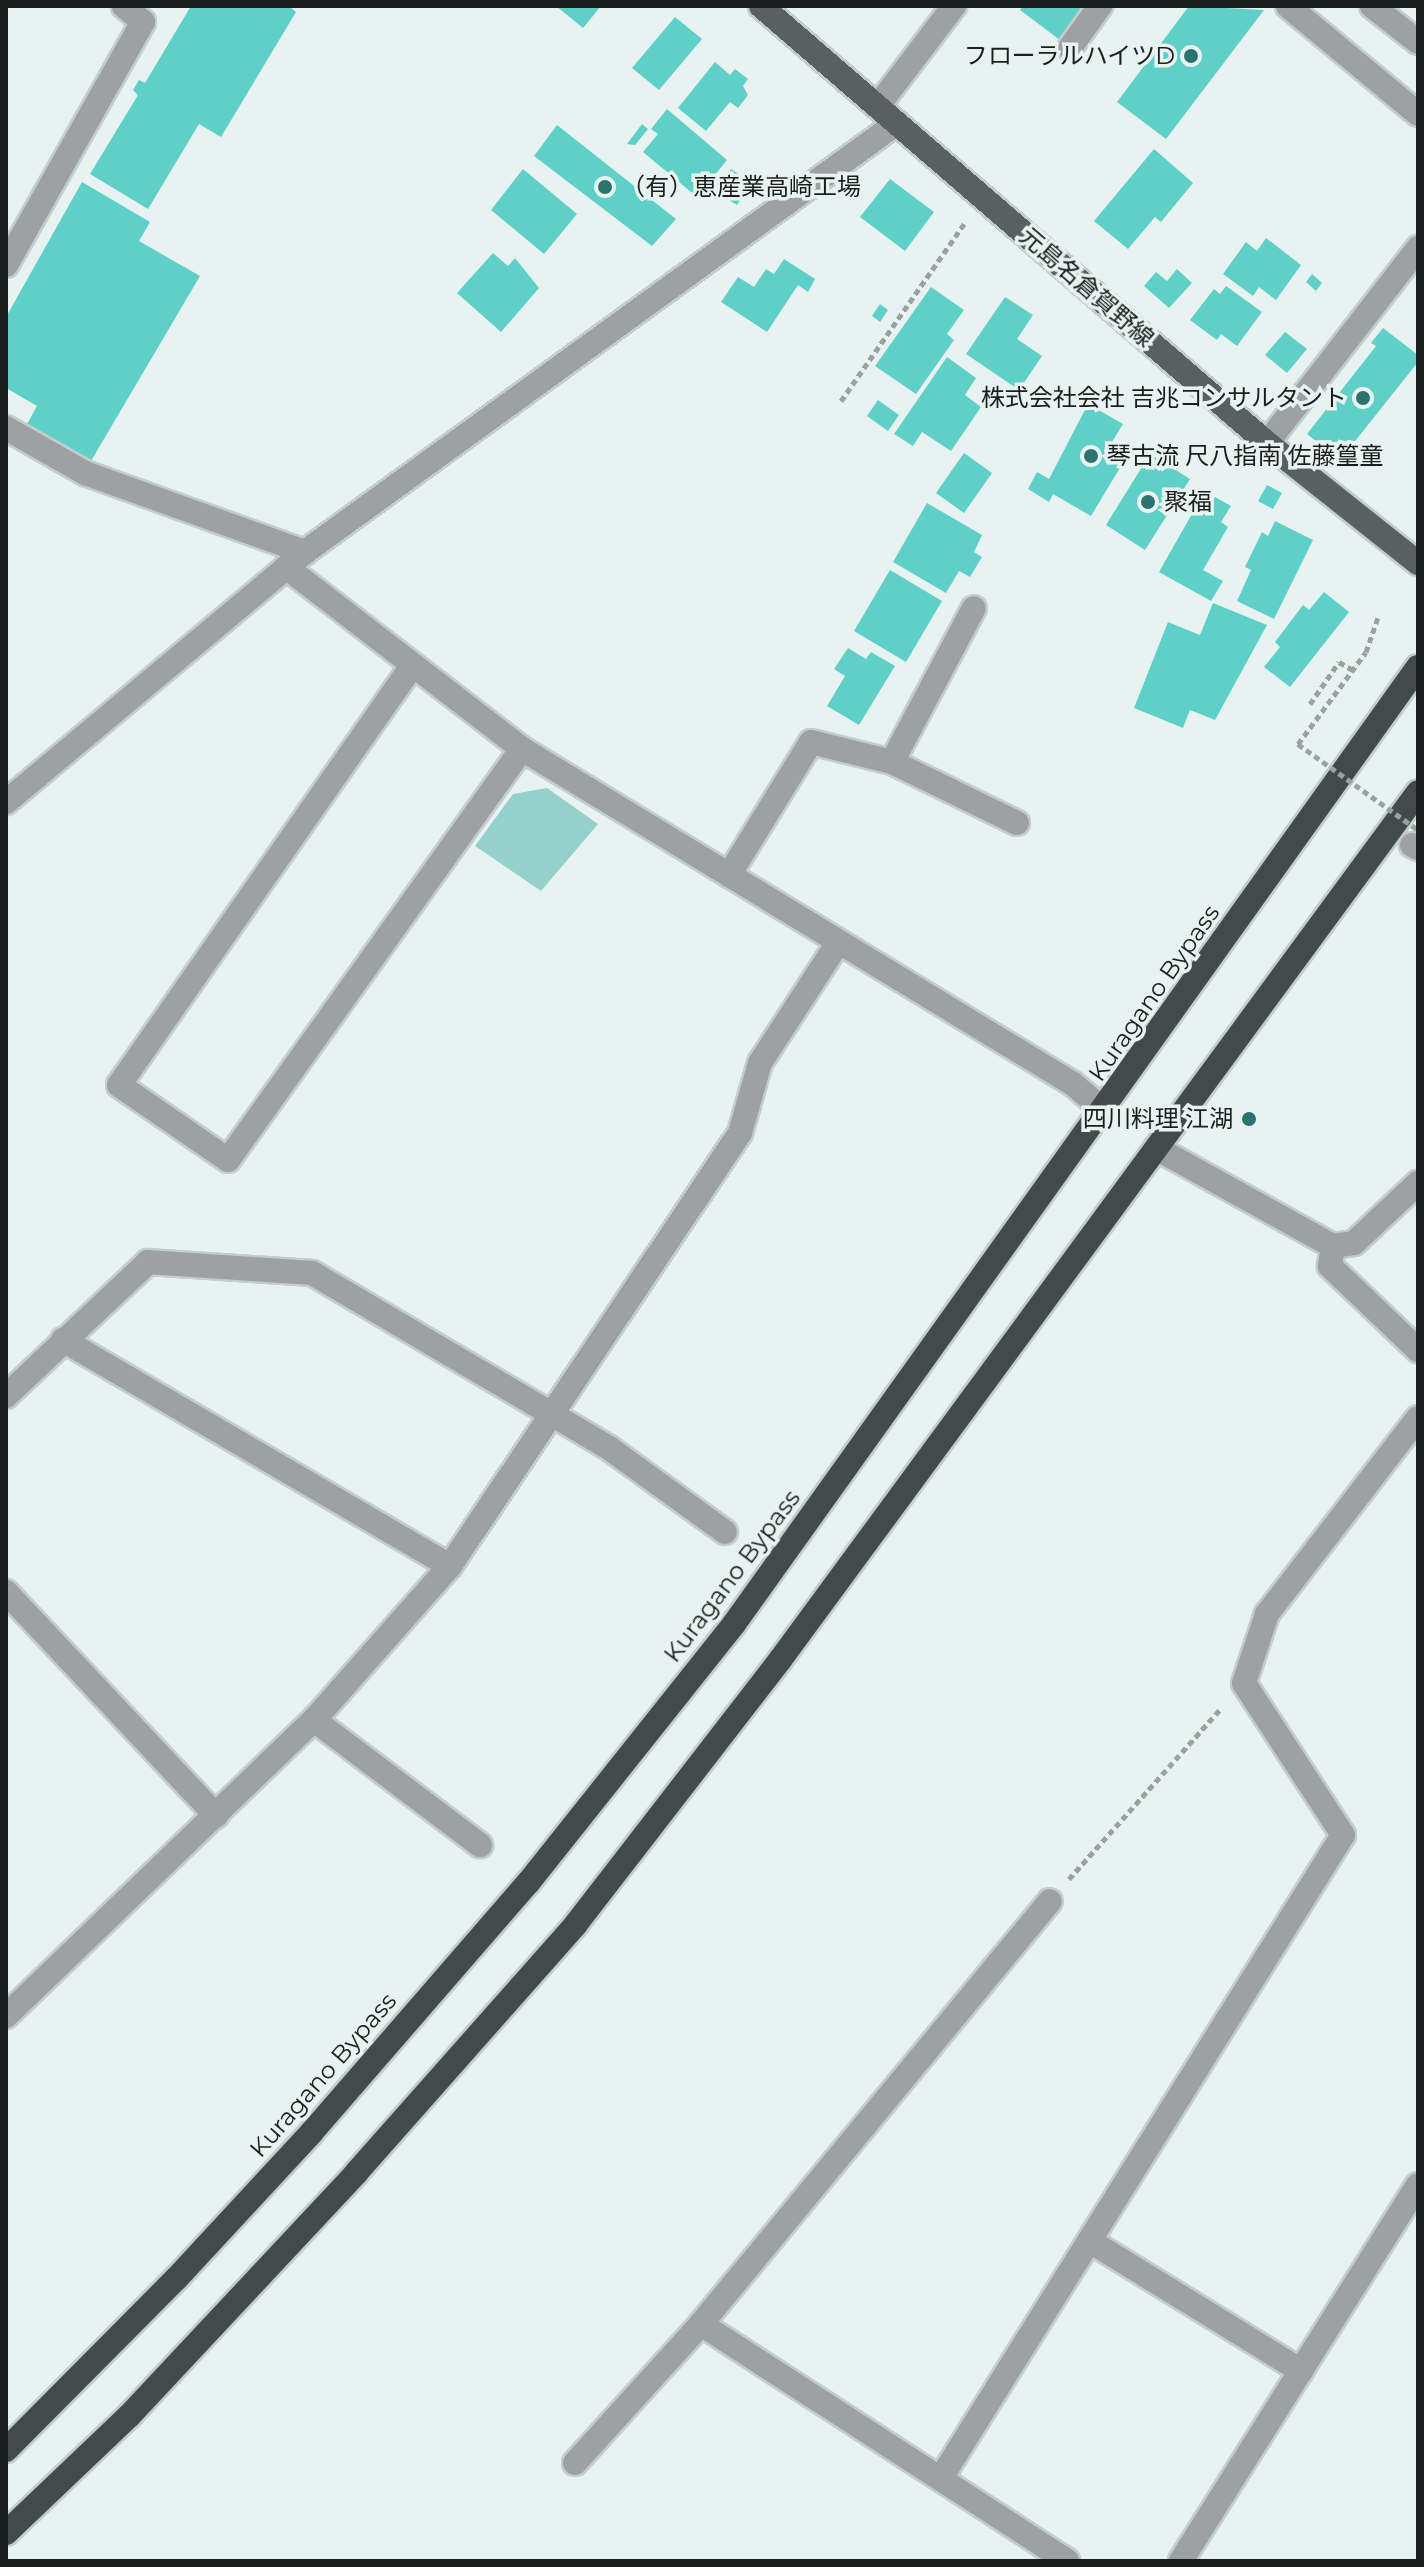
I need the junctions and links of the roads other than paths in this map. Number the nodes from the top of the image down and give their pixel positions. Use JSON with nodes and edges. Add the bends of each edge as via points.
{"nodes":[{"id":1,"x":124,"y":6,"type":"edge"},
{"id":2,"x":761,"y":6,"type":"edge"},
{"id":3,"x":954,"y":6,"type":"edge"},
{"id":4,"x":1100,"y":6,"type":"edge"},
{"id":5,"x":1288,"y":6,"type":"edge"},
{"id":6,"x":1372,"y":6,"type":"edge"},
{"id":7,"x":1418,"y":42,"type":"edge"},
{"id":8,"x":1070,"y":48,"type":"dead end"},
{"id":9,"x":878,"y":106,"type":"junction"},
{"id":10,"x":1418,"y":114,"type":"edge"},
{"id":11,"x":897,"y":123,"type":"junction"},
{"id":12,"x":1414,"y":261,"type":"edge"},
{"id":13,"x":6,"y":265,"type":"edge"},
{"id":14,"x":6,"y":428,"type":"edge"},
{"id":15,"x":1267,"y":443,"type":"junction"},
{"id":16,"x":296,"y":560,"type":"junction"},
{"id":17,"x":1418,"y":563,"type":"edge"},
{"id":18,"x":974,"y":608,"type":"dead end"},
{"id":19,"x":412,"y":666,"type":"junction"},
{"id":20,"x":1418,"y":667,"type":"edge"},
{"id":21,"x":522,"y":749,"type":"junction"},
{"id":22,"x":892,"y":762,"type":"junction"},
{"id":23,"x":1418,"y":792,"type":"edge"},
{"id":24,"x":6,"y":802,"type":"edge"},
{"id":25,"x":1017,"y":823,"type":"dead end"},
{"id":26,"x":729,"y":875,"type":"junction"},
{"id":27,"x":838,"y":943,"type":"junction"},
{"id":28,"x":1105,"y":1111,"type":"junction"},
{"id":29,"x":1156,"y":1148,"type":"junction"},
{"id":30,"x":1418,"y":1183,"type":"edge"},
{"id":31,"x":1333,"y":1246,"type":"junction"},
{"id":32,"x":63,"y":1340,"type":"junction"},
{"id":33,"x":1418,"y":1350,"type":"edge"},
{"id":34,"x":6,"y":1396,"type":"edge"},
{"id":35,"x":555,"y":1415,"type":"junction"},
{"id":36,"x":1418,"y":1418,"type":"edge"},
{"id":37,"x":725,"y":1532,"type":"dead end"},
{"id":38,"x":450,"y":1566,"type":"junction"},
{"id":39,"x":6,"y":1592,"type":"edge"},
{"id":40,"x":314,"y":1720,"type":"junction"},
{"id":41,"x":216,"y":1816,"type":"junction"},
{"id":42,"x":480,"y":1845,"type":"dead end"},
{"id":43,"x":1050,"y":1901,"type":"road end"},
{"id":44,"x":6,"y":2016,"type":"edge"},
{"id":45,"x":1418,"y":2185,"type":"edge"},
{"id":46,"x":1090,"y":2241,"type":"junction"},
{"id":47,"x":701,"y":2324,"type":"junction"},
{"id":48,"x":1301,"y":2371,"type":"junction"},
{"id":49,"x":6,"y":2450,"type":"edge"},
{"id":50,"x":575,"y":2463,"type":"dead end"},
{"id":51,"x":941,"y":2478,"type":"junction"},
{"id":52,"x":6,"y":2533,"type":"edge"},
{"id":53,"x":1067,"y":2561,"type":"edge"},
{"id":54,"x":1181,"y":2561,"type":"edge"}],
"edges":[{"from":1,"to":13,"type":"street","via":[[143,22]]},
{"from":2,"to":9,"type":"main road","name":"元島名倉賀野線"},
{"from":3,"to":9,"type":"street"},
{"from":4,"to":8,"type":"street"},
{"from":5,"to":10,"type":"street"},
{"from":6,"to":7,"type":"street"},
{"from":9,"to":11,"type":"main road","name":"元島名倉賀野線"},
{"from":11,"to":15,"type":"main road","name":"元島名倉賀野線"},
{"from":11,"to":16,"type":"street"},
{"from":12,"to":15,"type":"street"},
{"from":14,"to":16,"type":"street","via":[[85,473]]},
{"from":15,"to":17,"type":"main road","name":"元島名倉賀野線"},
{"from":16,"to":19,"type":"street"},
{"from":16,"to":24,"type":"street"},
{"from":18,"to":22,"type":"street"},
{"from":19,"to":21,"type":"street"},
{"from":19,"to":21,"type":"street","via":[[119,1085],[228,1160]]},
{"from":20,"to":28,"type":"highway","name":"Kuragano Bypass"},
{"from":21,"to":26,"type":"street"},
{"from":22,"to":25,"type":"street"},
{"from":22,"to":26,"type":"street","via":[[811,742]]},
{"from":23,"to":29,"type":"highway"},
{"from":26,"to":27,"type":"street"},
{"from":27,"to":28,"type":"street","via":[[1073,1084]]},
{"from":27,"to":35,"type":"street","via":[[760,1063],[740,1133]]},
{"from":28,"to":49,"type":"highway","name":"Kuragano Bypass","via":[[734,1624],[528,1883],[312,2132]]},
{"from":29,"to":31,"type":"street"},
{"from":29,"to":52,"type":"highway","via":[[780,1660],[576,1924],[324,2208],[129,2416]]},
{"from":30,"to":31,"type":"street","via":[[1354,1243]]},
{"from":31,"to":33,"type":"street","via":[[1330,1266]]},
{"from":32,"to":34,"type":"street"},
{"from":32,"to":35,"type":"street","via":[[148,1262],[312,1273]]},
{"from":32,"to":38,"type":"street"},
{"from":35,"to":37,"type":"street"},
{"from":35,"to":38,"type":"street"},
{"from":36,"to":46,"type":"street","via":[[1267,1614],[1244,1683],[1343,1835]]},
{"from":38,"to":40,"type":"street"},
{"from":39,"to":41,"type":"street"},
{"from":40,"to":41,"type":"street"},
{"from":40,"to":42,"type":"street"},
{"from":41,"to":44,"type":"street"},
{"from":43,"to":47,"type":"street"},
{"from":45,"to":48,"type":"street"},
{"from":46,"to":48,"type":"street"},
{"from":46,"to":51,"type":"street"},
{"from":47,"to":50,"type":"street"},
{"from":47,"to":51,"type":"street"},
{"from":48,"to":54,"type":"street"},
{"from":51,"to":53,"type":"street"}]}
